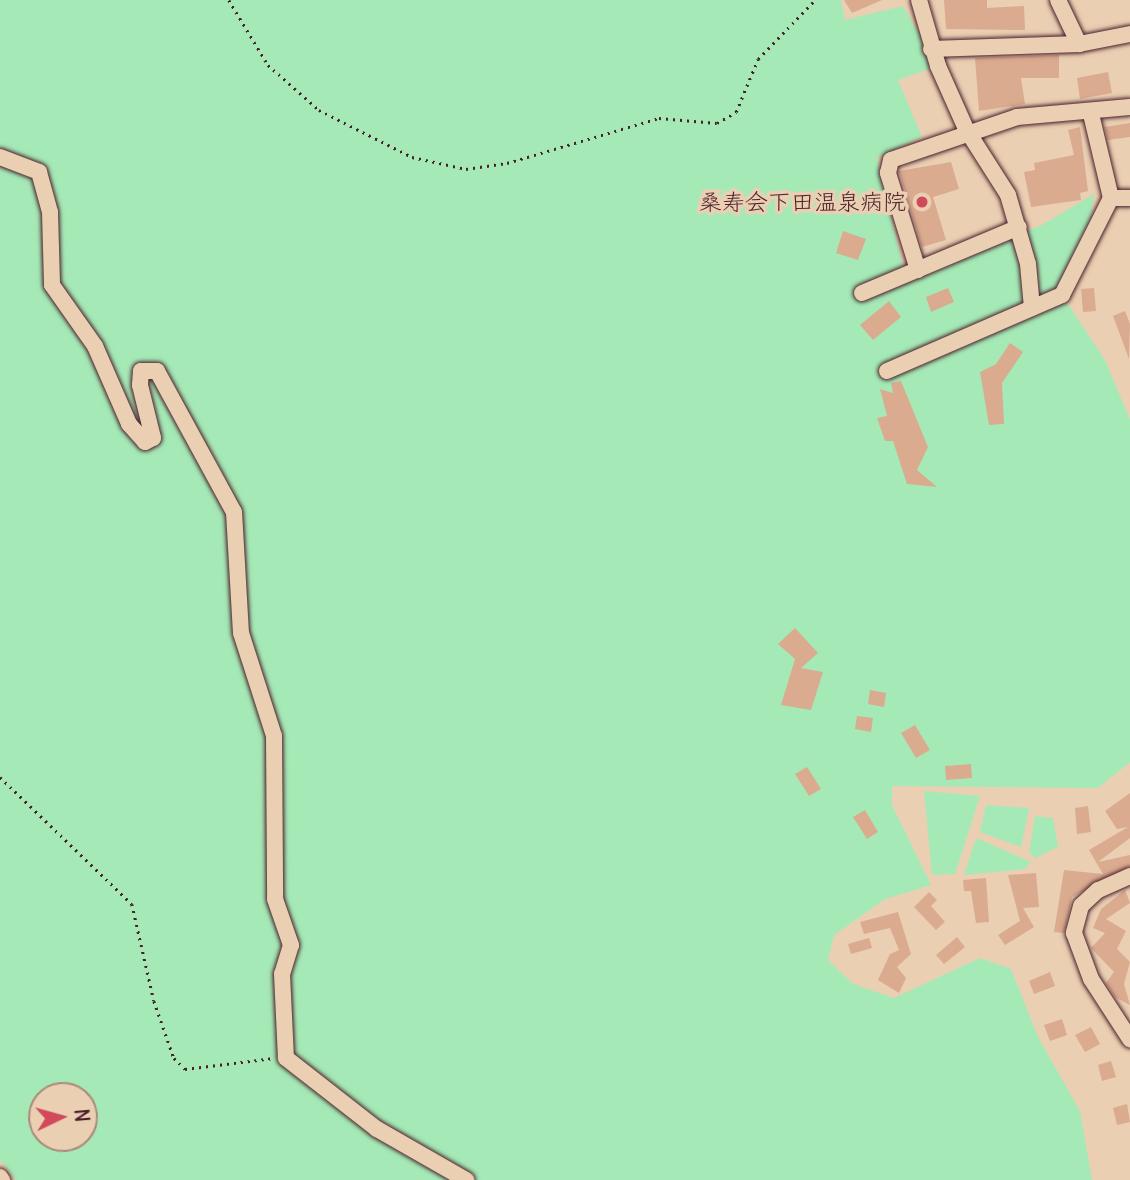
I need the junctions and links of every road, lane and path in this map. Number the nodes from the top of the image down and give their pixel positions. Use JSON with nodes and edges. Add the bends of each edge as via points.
{"nodes":[{"id":1,"x":229,"y":0,"type":"edge"},
{"id":2,"x":815,"y":0,"type":"edge"},
{"id":3,"x":919,"y":0,"type":"edge"},
{"id":4,"x":1058,"y":0,"type":"edge"},
{"id":5,"x":1130,"y":34,"type":"edge"},
{"id":6,"x":1079,"y":44,"type":"junction"},
{"id":7,"x":931,"y":49,"type":"junction"},
{"id":8,"x":1130,"y":107,"type":"edge"},
{"id":9,"x":1091,"y":114,"type":"junction"},
{"id":10,"x":966,"y":129,"type":"junction"},
{"id":11,"x":0,"y":157,"type":"edge"},
{"id":12,"x":1111,"y":198,"type":"junction"},
{"id":13,"x":1130,"y":198,"type":"edge"},
{"id":14,"x":1019,"y":227,"type":"junction"},
{"id":15,"x":918,"y":270,"type":"junction"},
{"id":16,"x":862,"y":293,"type":"dead end"},
{"id":17,"x":1032,"y":308,"type":"junction"},
{"id":18,"x":887,"y":371,"type":"dead end"},
{"id":19,"x":0,"y":777,"type":"edge"},
{"id":20,"x":1130,"y":876,"type":"edge"},
{"id":21,"x":1114,"y":1013,"type":"junction"},
{"id":22,"x":1130,"y":1018,"type":"edge"},
{"id":23,"x":1130,"y":1039,"type":"edge"},
{"id":24,"x":286,"y":1058,"type":"junction"},
{"id":25,"x":466,"y":1180,"type":"edge"}],
"edges":[{"from":1,"to":2,"type":"path","via":[[268,65],[319,110],[412,157],[466,169],[507,163],[659,118],[717,123],[736,112],[758,59]]},
{"from":3,"to":7,"type":"street"},
{"from":4,"to":6,"type":"street"},
{"from":5,"to":6,"type":"street"},
{"from":6,"to":7,"type":"street"},
{"from":7,"to":10,"type":"street"},
{"from":8,"to":9,"type":"street"},
{"from":9,"to":10,"type":"street","via":[[1017,117]]},
{"from":9,"to":12,"type":"street"},
{"from":10,"to":14,"type":"street","via":[[1008,195]]},
{"from":10,"to":15,"type":"street","via":[[891,160],[888,173]]},
{"from":11,"to":24,"type":"street","via":[[39,172],[50,212],[52,285],[94,346],[129,424],[145,442],[153,438],[140,385],[141,372],[157,371],[234,512],[241,633],[274,736],[275,899],[291,945],[282,974]]},
{"from":12,"to":13,"type":"street"},
{"from":12,"to":17,"type":"street","via":[[1062,295]]},
{"from":14,"to":15,"type":"street"},
{"from":14,"to":17,"type":"street"},
{"from":15,"to":16,"type":"street"},
{"from":17,"to":18,"type":"street"},
{"from":19,"to":24,"type":"path","via":[[132,904],[154,1001],[174,1058],[185,1069],[249,1057]]},
{"from":20,"to":21,"type":"street","via":[[1098,890],[1081,906],[1074,933],[1083,962]]},
{"from":21,"to":22,"type":"street"},
{"from":21,"to":23,"type":"street"},
{"from":24,"to":25,"type":"street","via":[[377,1129]]}]}
